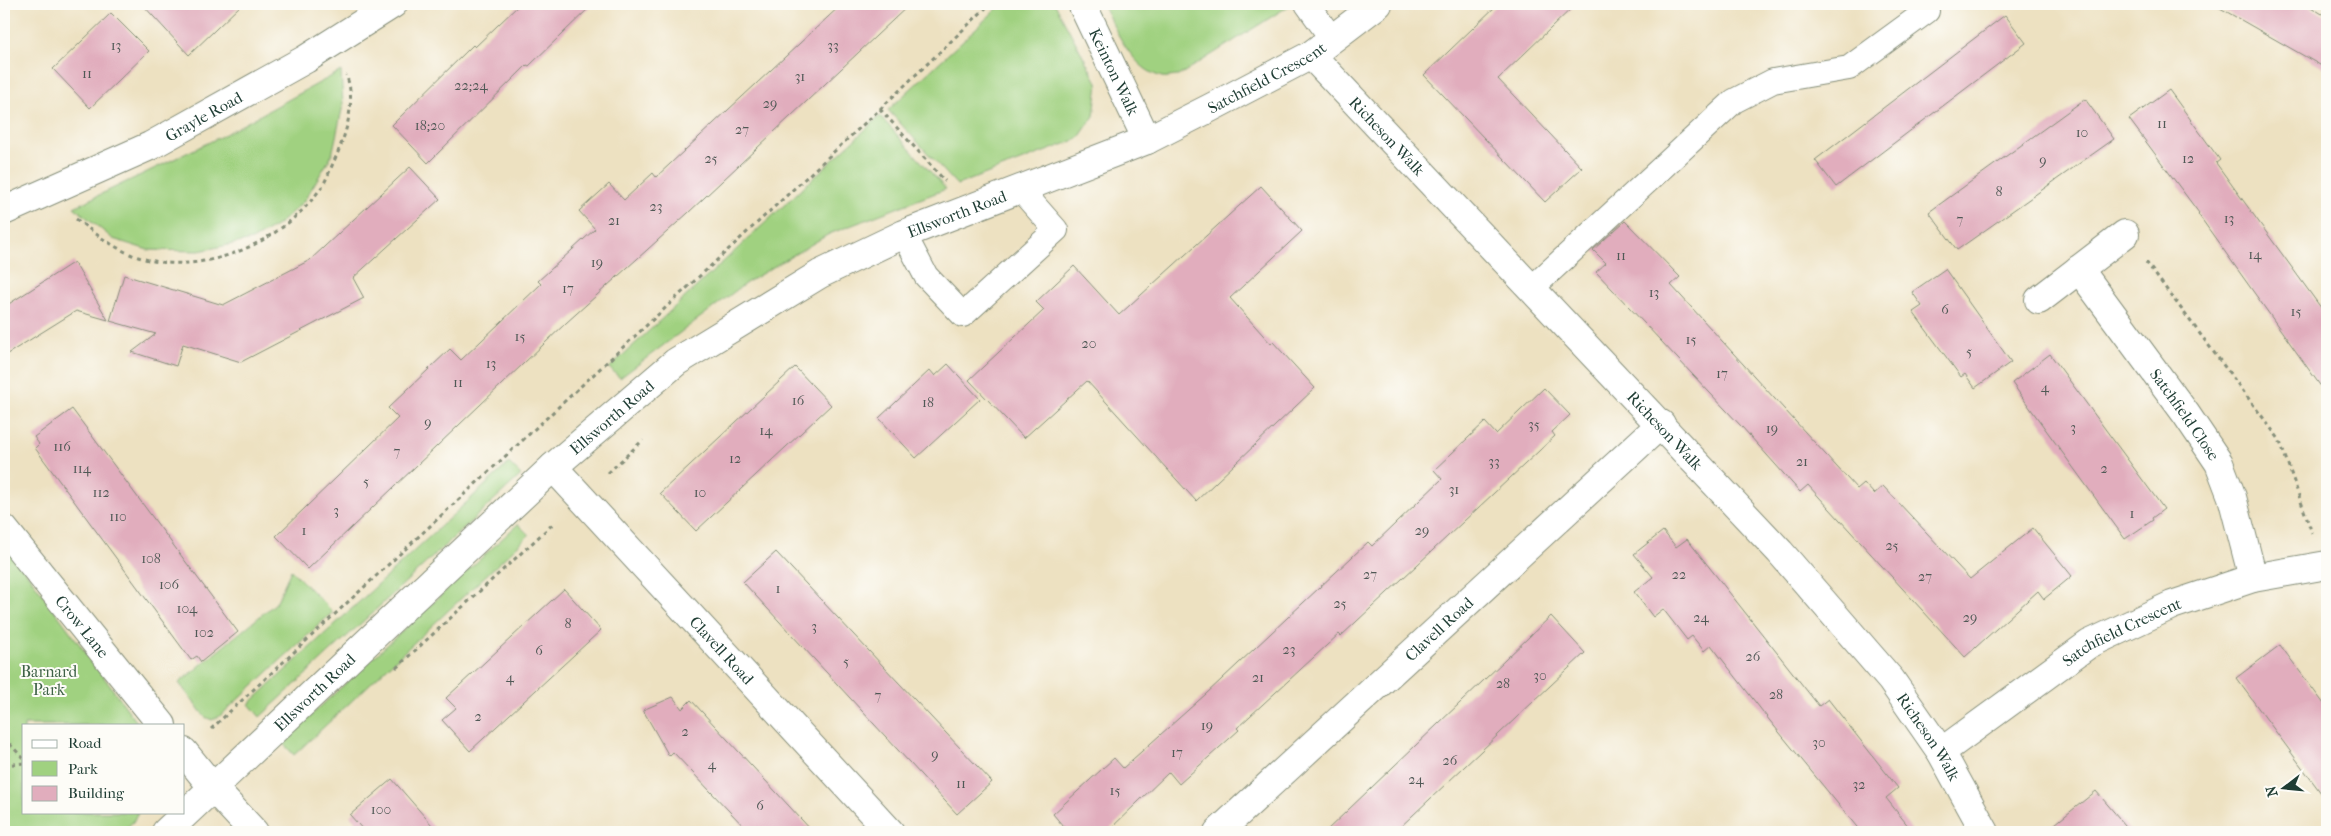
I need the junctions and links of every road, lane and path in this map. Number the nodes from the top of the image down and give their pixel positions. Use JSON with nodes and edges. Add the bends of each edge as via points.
{"nodes":[{"id":1,"x":393,"y":4,"type":"edge"},
{"id":2,"x":990,"y":4,"type":"edge"},
{"id":3,"x":1082,"y":4,"type":"edge"},
{"id":4,"x":1307,"y":4,"type":"edge"},
{"id":5,"x":1378,"y":4,"type":"edge"},
{"id":6,"x":1927,"y":11,"type":"dead end"},
{"id":7,"x":333,"y":42,"type":"junction"},
{"id":8,"x":1322,"y":47,"type":"junction"},
{"id":9,"x":880,"y":109,"type":"junction"},
{"id":10,"x":1147,"y":140,"type":"junction"},
{"id":11,"x":53,"y":188,"type":"junction"},
{"id":12,"x":1020,"y":189,"type":"junction"},
{"id":13,"x":969,"y":208,"type":"junction"},
{"id":14,"x":4,"y":211,"type":"edge"},
{"id":15,"x":904,"y":234,"type":"junction"},
{"id":16,"x":2125,"y":234,"type":"joint"},
{"id":17,"x":2079,"y":268,"type":"junction"},
{"id":18,"x":1532,"y":288,"type":"junction"},
{"id":19,"x":2039,"y":300,"type":"dead end"},
{"id":20,"x":1660,"y":424,"type":"junction"},
{"id":21,"x":647,"y":437,"type":"dead end"},
{"id":22,"x":553,"y":467,"type":"junction"},
{"id":23,"x":582,"y":498,"type":"junction"},
{"id":24,"x":4,"y":529,"type":"edge"},
{"id":25,"x":2326,"y":566,"type":"edge"},
{"id":26,"x":2253,"y":578,"type":"junction"},
{"id":27,"x":391,"y":672,"type":"dead end"},
{"id":28,"x":161,"y":724,"type":"edge"},
{"id":29,"x":4,"y":738,"type":"edge"},
{"id":30,"x":185,"y":752,"type":"edge"},
{"id":31,"x":1941,"y":752,"type":"junction"},
{"id":32,"x":185,"y":754,"type":"edge"},
{"id":33,"x":22,"y":757,"type":"edge"},
{"id":34,"x":22,"y":763,"type":"edge"},
{"id":35,"x":4,"y":765,"type":"edge"},
{"id":36,"x":214,"y":789,"type":"junction"},
{"id":37,"x":166,"y":832,"type":"edge"},
{"id":38,"x":254,"y":832,"type":"edge"},
{"id":39,"x":890,"y":832,"type":"edge"},
{"id":40,"x":1218,"y":832,"type":"edge"},
{"id":41,"x":1985,"y":832,"type":"edge"}],
"edges":[{"from":1,"to":7,"type":"street","name":"Grayle Road"},
{"from":2,"to":9,"type":"path"},
{"from":3,"to":10,"type":"street","name":"Keinton Walk"},
{"from":4,"to":8,"type":"lane"},
{"from":5,"to":8,"type":"street","name":"Satchfield Crescent"},
{"from":6,"to":18,"type":"lane","via":[[1849,68],[1773,81],[1734,101]]},
{"from":7,"to":11,"type":"street","name":"Grayle Road","via":[[150,146]]},
{"from":7,"to":11,"type":"path","via":[[352,88],[344,140],[319,192],[288,224],[247,249],[206,261],[163,263],[130,254],[99,237],[68,212]]},
{"from":8,"to":10,"type":"street","name":"Satchfield Crescent"},
{"from":8,"to":18,"type":"street","name":"Richeson Walk"},
{"from":9,"to":13,"type":"path"},
{"from":9,"to":30,"type":"path"},
{"from":10,"to":12,"type":"street","name":"Ellsworth Road"},
{"from":11,"to":14,"type":"street","name":"Grayle Road"},
{"from":12,"to":13,"type":"street","name":"Ellsworth Road"},
{"from":12,"to":15,"type":"lane","via":[[1056,230],[963,315],[926,276]]},
{"from":13,"to":15,"type":"street","name":"Ellsworth Road"},
{"from":15,"to":22,"type":"street","name":"Ellsworth Road","via":[[820,274],[676,362]]},
{"from":16,"to":17,"type":"street"},
{"from":16,"to":25,"type":"path","via":[[2279,439]]},
{"from":17,"to":19,"type":"street"},
{"from":17,"to":26,"type":"street","name":"Satchfield Close","via":[[2219,463],[2232,497]]},
{"from":18,"to":20,"type":"street","name":"Richeson Walk"},
{"from":20,"to":31,"type":"street","name":"Richeson Walk","via":[[1780,552],[1891,680]]},
{"from":20,"to":40,"type":"street","name":"Clavell Road"},
{"from":21,"to":23,"type":"path"},
{"from":22,"to":23,"type":"street","name":"Clavell Road"},
{"from":22,"to":36,"type":"street","name":"Ellsworth Road"},
{"from":23,"to":27,"type":"path"},
{"from":23,"to":39,"type":"street","name":"Clavell Road"},
{"from":24,"to":28,"type":"street","name":"Crow Lane"},
{"from":25,"to":26,"type":"street","name":"Satchfield Crescent"},
{"from":26,"to":31,"type":"street","name":"Satchfield Crescent","via":[[2172,605],[2089,644]]},
{"from":29,"to":33,"type":"path"},
{"from":31,"to":41,"type":"street","name":"Richeson Walk"},
{"from":32,"to":36,"type":"street"},
{"from":34,"to":35,"type":"path"},
{"from":36,"to":37,"type":"street","name":"Ellsworth Road"},
{"from":36,"to":38,"type":"street"}]}
